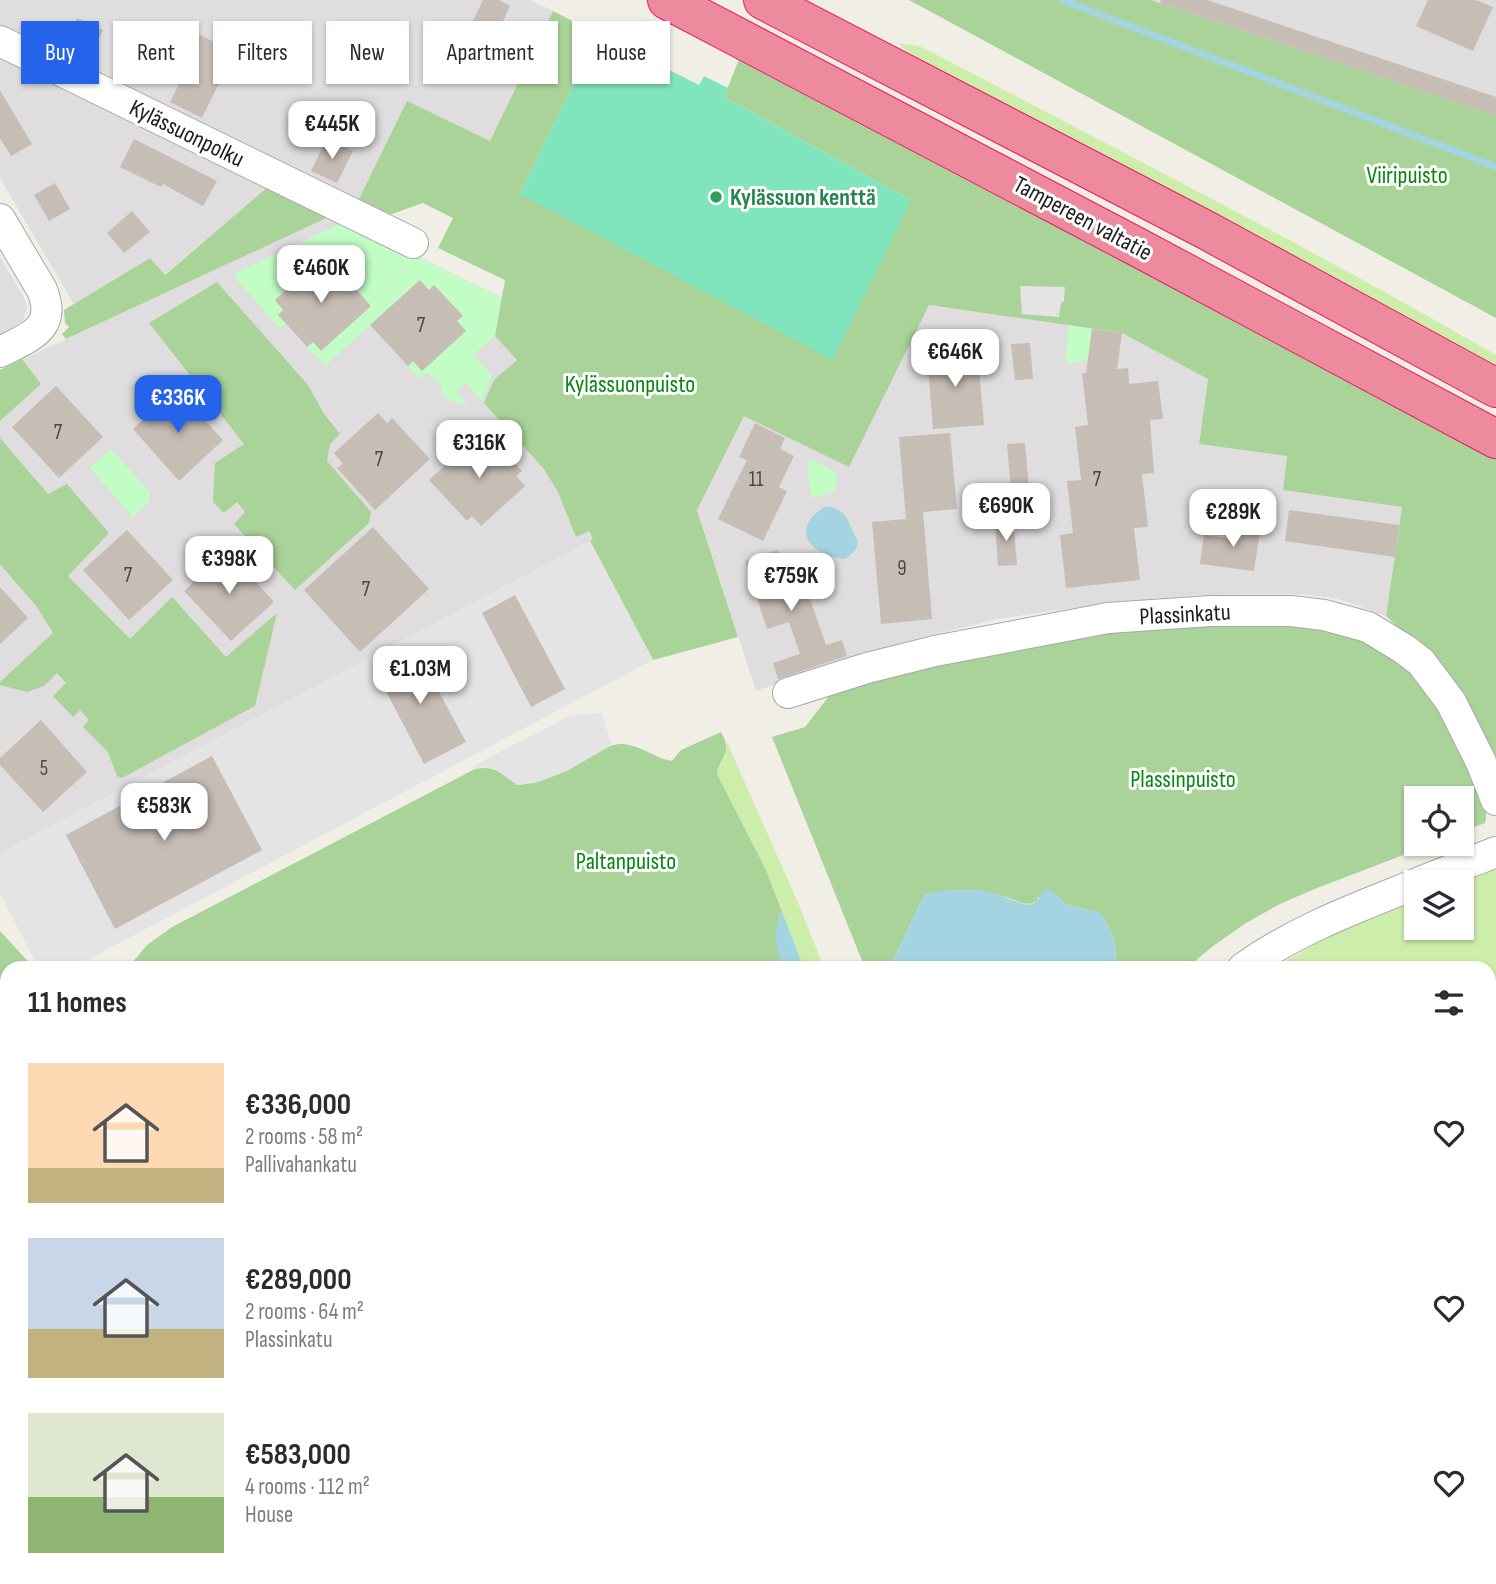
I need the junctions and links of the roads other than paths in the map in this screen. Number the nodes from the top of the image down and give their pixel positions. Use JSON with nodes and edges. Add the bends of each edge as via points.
{"nodes":[{"id":1,"x":667,"y":0,"type":"edge"},
{"id":2,"x":763,"y":0,"type":"edge"},
{"id":3,"x":0,"y":41,"type":"edge"},
{"id":4,"x":0,"y":219,"type":"edge"},
{"id":5,"x":412,"y":243,"type":"dead end"},
{"id":6,"x":0,"y":352,"type":"edge"},
{"id":7,"x":1496,"y":388,"type":"edge"},
{"id":8,"x":1496,"y":439,"type":"edge"},
{"id":9,"x":788,"y":694,"type":"dead end"},
{"id":10,"x":1496,"y":800,"type":"edge"},
{"id":11,"x":1496,"y":852,"type":"edge"},
{"id":12,"x":1451,"y":870,"type":"edge"},
{"id":13,"x":1404,"y":889,"type":"edge"},
{"id":14,"x":1252,"y":961,"type":"edge"}],
"edges":[{"from":1,"to":8,"type":"highway","name":"Tampereen valtatie"},
{"from":2,"to":7,"type":"highway","name":"Tampereen valtatie","via":[[1194,223]]},
{"from":3,"to":5,"type":"street","name":"Kylässuonpolku"},
{"from":4,"to":6,"type":"street","via":[[42,290],[48,312],[37,331]]},
{"from":9,"to":10,"type":"street","name":"Plassinkatu","via":[[935,651],[1108,618],[1211,611],[1324,615],[1368,626],[1421,662],[1451,702]]},
{"from":11,"to":12,"type":"street"},
{"from":13,"to":14,"type":"street","via":[[1312,926]]}]}
